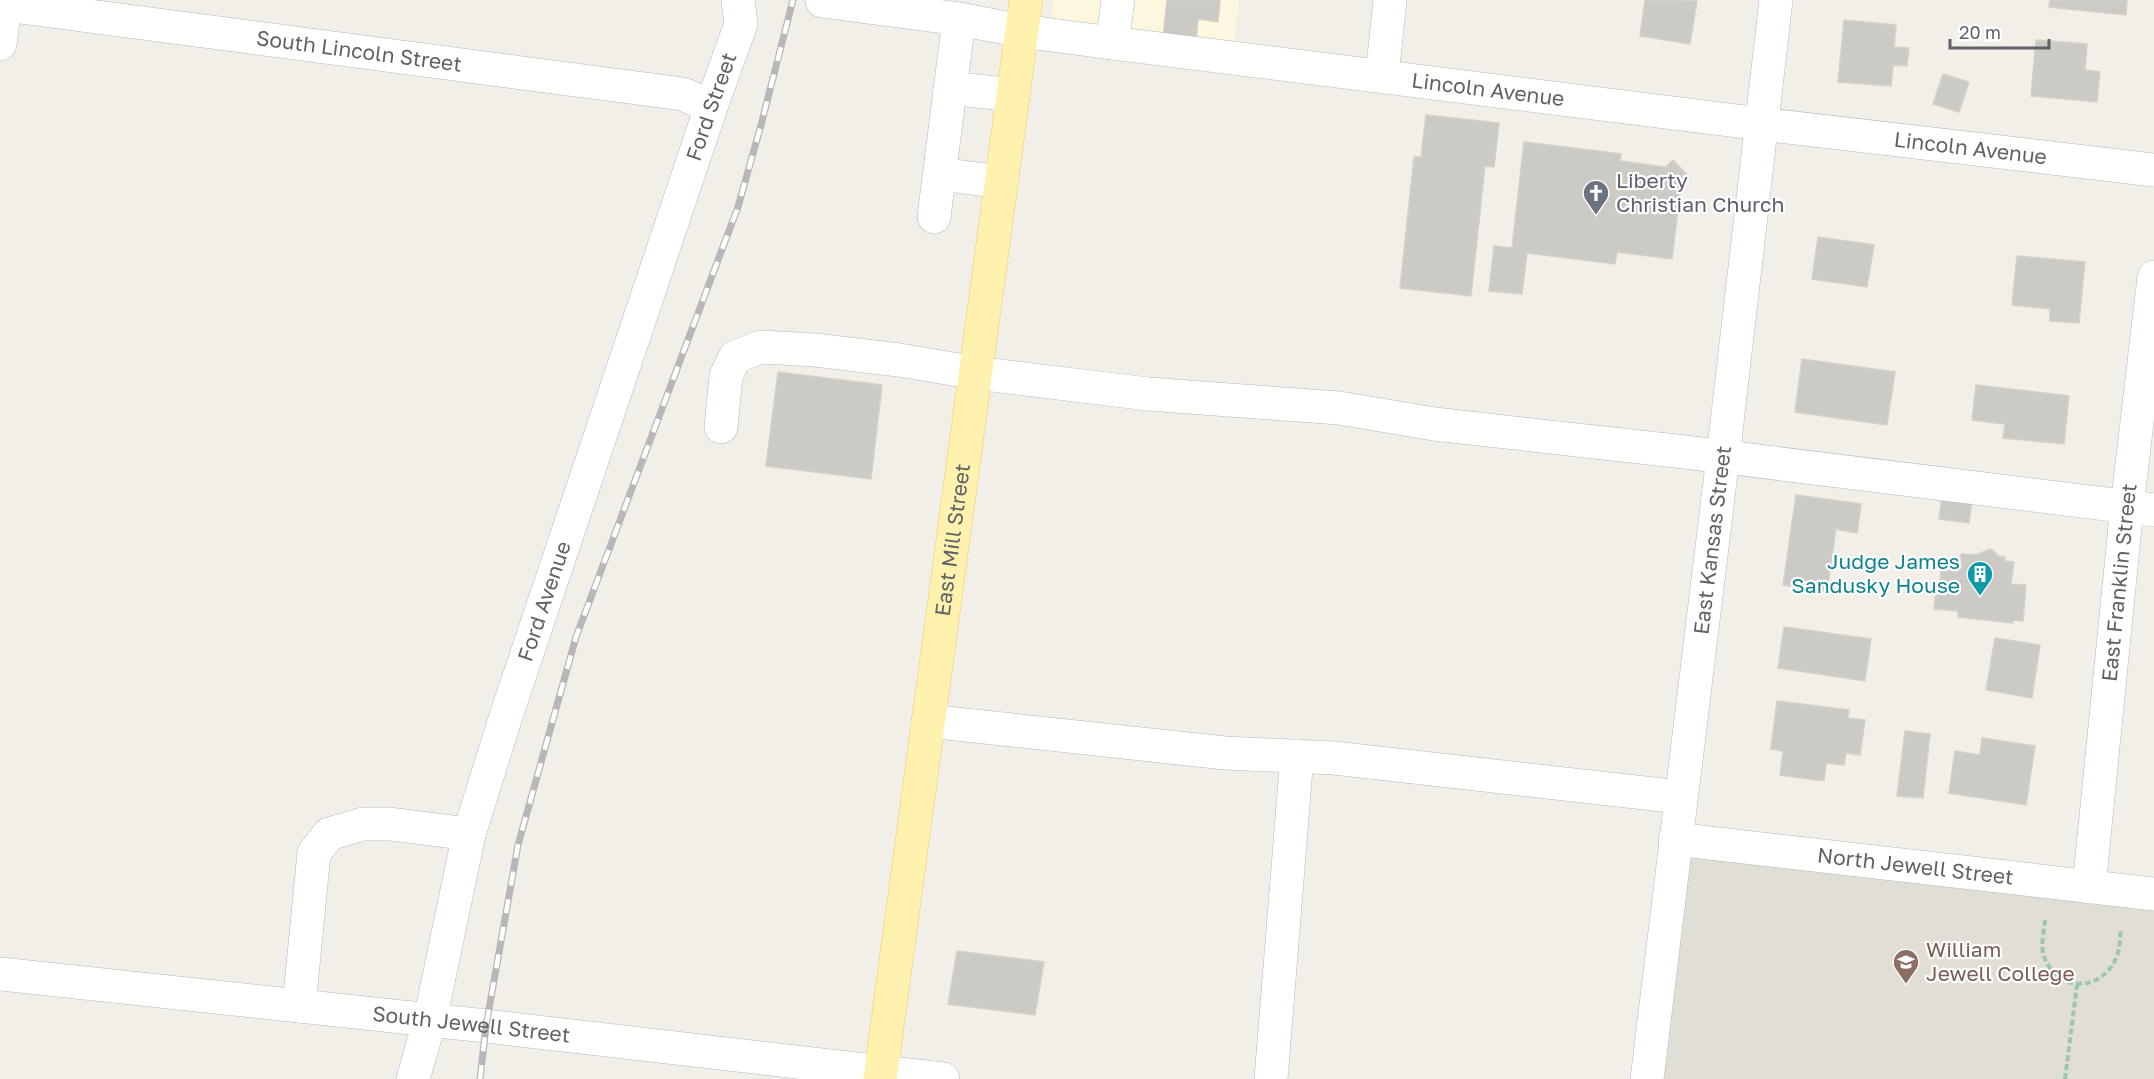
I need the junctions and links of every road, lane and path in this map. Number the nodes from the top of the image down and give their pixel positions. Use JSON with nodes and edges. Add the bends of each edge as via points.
{"nodes":[{"id":1,"x":1118,"y":0,"type":"edge"},
{"id":2,"x":1390,"y":0,"type":"edge"},
{"id":3,"x":1776,"y":0,"type":"edge"},
{"id":4,"x":822,"y":1,"type":"edge"},
{"id":5,"x":5,"y":2,"type":"edge"},
{"id":6,"x":865,"y":3,"type":"edge"},
{"id":7,"x":740,"y":12,"type":"edge"},
{"id":8,"x":1024,"y":16,"type":"edge"},
{"id":9,"x":959,"y":19,"type":"junction"},
{"id":10,"x":1112,"y":43,"type":"junction"},
{"id":11,"x":0,"y":44,"type":"edge"},
{"id":12,"x":1382,"y":76,"type":"junction"},
{"id":13,"x":950,"y":88,"type":"junction"},
{"id":14,"x":1013,"y":95,"type":"junction"},
{"id":15,"x":711,"y":106,"type":"junction"},
{"id":16,"x":1761,"y":124,"type":"junction"},
{"id":17,"x":2154,"y":170,"type":"edge"},
{"id":18,"x":940,"y":174,"type":"junction"},
{"id":19,"x":1001,"y":182,"type":"junction"},
{"id":20,"x":682,"y":190,"type":"joint"},
{"id":21,"x":934,"y":217,"type":"dead end"},
{"id":22,"x":2154,"y":277,"type":"edge"},
{"id":23,"x":976,"y":373,"type":"junction"},
{"id":24,"x":721,"y":427,"type":"dead end"},
{"id":25,"x":1723,"y":457,"type":"junction"},
{"id":26,"x":2141,"y":508,"type":"edge"},
{"id":27,"x":928,"y":721,"type":"junction"},
{"id":28,"x":1297,"y":756,"type":"junction"},
{"id":29,"x":1680,"y":797,"type":"junction"},
{"id":30,"x":469,"y":834,"type":"junction"},
{"id":31,"x":1675,"y":839,"type":"junction"},
{"id":32,"x":2089,"y":887,"type":"junction"},
{"id":33,"x":2154,"y":894,"type":"edge"},
{"id":34,"x":2045,"y":920,"type":"dead end"},
{"id":35,"x":2121,"y":929,"type":"dead end"},
{"id":36,"x":0,"y":974,"type":"edge"},
{"id":37,"x":2078,"y":985,"type":"junction"},
{"id":38,"x":298,"y":1006,"type":"junction"},
{"id":39,"x":430,"y":1020,"type":"junction"},
{"id":40,"x":881,"y":1075,"type":"edge"},
{"id":41,"x":414,"y":1079,"type":"edge"},
{"id":42,"x":943,"y":1079,"type":"edge"},
{"id":43,"x":1271,"y":1079,"type":"edge"},
{"id":44,"x":1647,"y":1079,"type":"edge"},
{"id":45,"x":2065,"y":1079,"type":"edge"}],
"edges":[{"from":1,"to":10,"type":"street"},
{"from":2,"to":12,"type":"street"},
{"from":3,"to":16,"type":"street","name":"East Kansas Street"},
{"from":4,"to":6,"type":"street","name":"Lincoln Avenue"},
{"from":5,"to":11,"type":"street"},
{"from":5,"to":15,"type":"street","name":"South Lincoln Street","via":[[683,94]]},
{"from":6,"to":9,"type":"street","name":"Lincoln Avenue"},
{"from":7,"to":15,"type":"street","name":"Ford Street"},
{"from":8,"to":9,"type":"street","name":"Lincoln Avenue"},
{"from":8,"to":10,"type":"street","name":"Lincoln Avenue"},
{"from":8,"to":14,"type":"main road","name":"East Mill Street"},
{"from":9,"to":13,"type":"street"},
{"from":10,"to":12,"type":"street","name":"Lincoln Avenue"},
{"from":12,"to":16,"type":"street","name":"Lincoln Avenue"},
{"from":13,"to":14,"type":"street"},
{"from":13,"to":18,"type":"street"},
{"from":14,"to":19,"type":"main road","name":"East Mill Street"},
{"from":15,"to":20,"type":"street","name":"Ford Street"},
{"from":16,"to":17,"type":"street","name":"Lincoln Avenue"},
{"from":16,"to":25,"type":"street","name":"East Kansas Street"},
{"from":18,"to":19,"type":"street"},
{"from":18,"to":21,"type":"street"},
{"from":19,"to":23,"type":"main road","name":"East Mill Street"},
{"from":20,"to":30,"type":"street","name":"Ford Avenue"},
{"from":22,"to":26,"type":"street","name":"East Franklin Street"},
{"from":23,"to":24,"type":"street","via":[[899,360],[760,347],[735,357],[730,366]]},
{"from":23,"to":25,"type":"street","via":[[1149,394],[1339,408],[1434,424]]},
{"from":23,"to":27,"type":"main road","name":"East Mill Street"},
{"from":25,"to":26,"type":"street"},
{"from":25,"to":29,"type":"street","name":"East Kansas Street"},
{"from":26,"to":32,"type":"street","name":"East Franklin Street"},
{"from":27,"to":28,"type":"street","via":[[1226,753]]},
{"from":27,"to":40,"type":"main road","name":"East Mill Street"},
{"from":28,"to":29,"type":"street"},
{"from":28,"to":43,"type":"street"},
{"from":29,"to":31,"type":"street","name":"East Kansas Street"},
{"from":30,"to":38,"type":"street","via":[[390,824],[363,824],[329,834],[314,853]]},
{"from":30,"to":39,"type":"street","name":"Ford Avenue"},
{"from":31,"to":32,"type":"street","name":"North Jewell Street"},
{"from":31,"to":44,"type":"street","name":"East Kansas Street"},
{"from":32,"to":33,"type":"street","name":"North Jewell Street"},
{"from":34,"to":37,"type":"path","via":[[2043,952],[2052,971],[2063,981]]},
{"from":35,"to":37,"type":"path","via":[[2117,956],[2108,971],[2096,981]]},
{"from":36,"to":38,"type":"street","name":"South Jewell Street"},
{"from":37,"to":45,"type":"path"},
{"from":38,"to":39,"type":"street","name":"South Jewell Street"},
{"from":39,"to":40,"type":"street","name":"South Jewell Street"},
{"from":39,"to":41,"type":"street","name":"Ford Avenue"},
{"from":40,"to":42,"type":"street","name":"South Jewell Street"}]}
